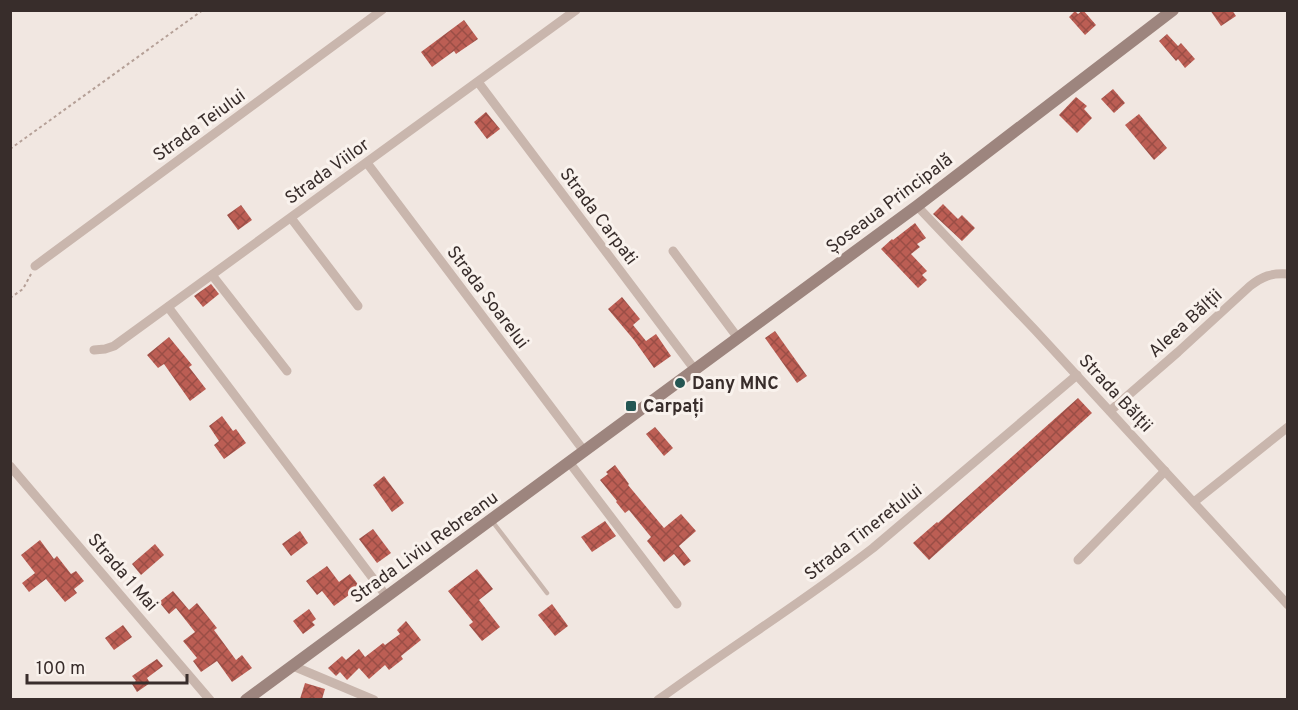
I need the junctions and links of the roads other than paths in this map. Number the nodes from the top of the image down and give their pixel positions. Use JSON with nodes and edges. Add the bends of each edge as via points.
{"nodes":[{"id":1,"x":382,"y":10,"type":"edge"},
{"id":2,"x":576,"y":10,"type":"edge"},
{"id":3,"x":1173,"y":10,"type":"edge"},
{"id":4,"x":478,"y":82,"type":"junction"},
{"id":5,"x":367,"y":163,"type":"junction"},
{"id":6,"x":917,"y":206,"type":"junction"},
{"id":7,"x":291,"y":219,"type":"junction"},
{"id":8,"x":673,"y":251,"type":"dead end"},
{"id":9,"x":35,"y":266,"type":"road end"},
{"id":10,"x":1287,"y":274,"type":"edge"},
{"id":11,"x":212,"y":275,"type":"junction"},
{"id":12,"x":358,"y":306,"type":"dead end"},
{"id":13,"x":168,"y":307,"type":"junction"},
{"id":14,"x":738,"y":338,"type":"junction"},
{"id":15,"x":94,"y":350,"type":"dead end"},
{"id":16,"x":695,"y":370,"type":"junction"},
{"id":17,"x":287,"y":371,"type":"dead end"},
{"id":18,"x":1077,"y":375,"type":"junction"},
{"id":19,"x":1110,"y":411,"type":"junction"},
{"id":20,"x":624,"y":422,"type":"joint"},
{"id":21,"x":1287,"y":427,"type":"edge"},
{"id":22,"x":584,"y":451,"type":"junction"},
{"id":23,"x":569,"y":462,"type":"junction"},
{"id":24,"x":10,"y":466,"type":"edge"},
{"id":25,"x":1165,"y":471,"type":"junction"},
{"id":26,"x":1194,"y":502,"type":"junction"},
{"id":27,"x":491,"y":520,"type":"junction"},
{"id":28,"x":1078,"y":560,"type":"dead end"},
{"id":29,"x":547,"y":593,"type":"dead end"},
{"id":30,"x":387,"y":597,"type":"junction"},
{"id":31,"x":677,"y":604,"type":"dead end"},
{"id":32,"x":1287,"y":605,"type":"edge"},
{"id":33,"x":293,"y":666,"type":"junction"},
{"id":34,"x":210,"y":699,"type":"edge"},
{"id":35,"x":246,"y":699,"type":"edge"},
{"id":36,"x":374,"y":699,"type":"edge"},
{"id":37,"x":658,"y":699,"type":"edge"}],
"edges":[{"from":1,"to":9,"type":"street","name":"Strada Teiului"},
{"from":2,"to":4,"type":"street","name":"Strada Viilor"},
{"from":3,"to":6,"type":"main road","name":"Șoseaua Principală"},
{"from":4,"to":5,"type":"street","name":"Strada Viilor"},
{"from":4,"to":16,"type":"street","name":"Strada Carpati"},
{"from":5,"to":7,"type":"street","name":"Strada Viilor"},
{"from":5,"to":22,"type":"street","name":"Strada Soarelui"},
{"from":6,"to":14,"type":"main road","name":"Șoseaua Principală"},
{"from":6,"to":18,"type":"street","name":"Strada Bălții"},
{"from":7,"to":11,"type":"street","name":"Strada Viilor"},
{"from":7,"to":12,"type":"street"},
{"from":8,"to":14,"type":"street"},
{"from":10,"to":19,"type":"street","name":"Aleea Bălții","via":[[1262,277],[1250,286]]},
{"from":11,"to":13,"type":"street","name":"Strada Viilor"},
{"from":11,"to":17,"type":"street"},
{"from":13,"to":15,"type":"street","name":"Strada Viilor","via":[[114,346]]},
{"from":13,"to":30,"type":"street"},
{"from":14,"to":16,"type":"main road","name":"Șoseaua Principală"},
{"from":16,"to":20,"type":"main road","name":"Șoseaua Principală"},
{"from":18,"to":19,"type":"street","name":"Strada Bălții"},
{"from":18,"to":37,"type":"street","name":"Strada Tineretului","via":[[873,548]]},
{"from":19,"to":25,"type":"street","name":"Strada Bălții"},
{"from":20,"to":22,"type":"main road","name":"Strada Liviu Rebreanu"},
{"from":21,"to":26,"type":"street"},
{"from":22,"to":23,"type":"main road","name":"Strada Liviu Rebreanu"},
{"from":23,"to":27,"type":"main road","name":"Strada Liviu Rebreanu"},
{"from":23,"to":31,"type":"street"},
{"from":24,"to":34,"type":"street","name":"Strada 1 Mai"},
{"from":25,"to":26,"type":"street","name":"Strada Bălții"},
{"from":25,"to":28,"type":"street"},
{"from":26,"to":32,"type":"street","name":"Strada Bălții"},
{"from":27,"to":29,"type":"lane"},
{"from":27,"to":30,"type":"main road","name":"Strada Liviu Rebreanu"},
{"from":30,"to":33,"type":"main road","name":"Strada Liviu Rebreanu"},
{"from":33,"to":35,"type":"main road","name":"Strada Liviu Rebreanu"},
{"from":33,"to":36,"type":"street"}]}
